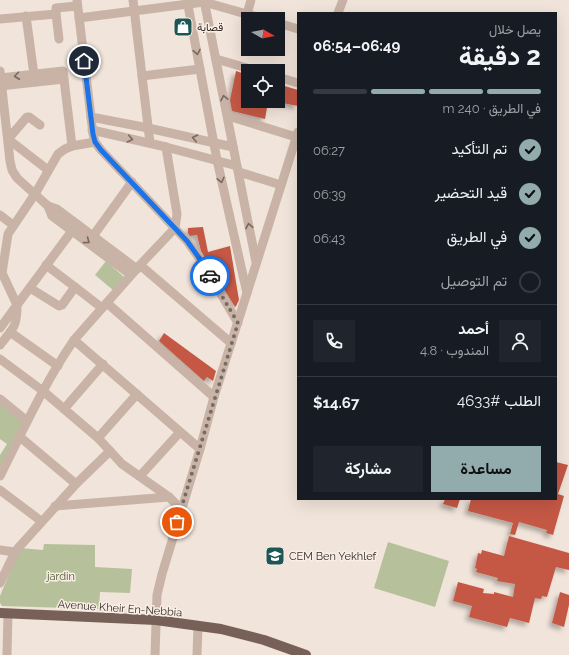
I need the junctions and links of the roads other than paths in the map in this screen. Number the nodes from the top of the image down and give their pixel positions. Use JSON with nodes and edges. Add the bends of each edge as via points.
{"nodes":[{"id":1,"x":133,"y":0,"type":"edge"},
{"id":2,"x":251,"y":0,"type":"edge"},
{"id":3,"x":343,"y":0,"type":"edge"},
{"id":4,"x":204,"y":1,"type":"edge"},
{"id":5,"x":187,"y":2,"type":"edge"},
{"id":6,"x":77,"y":3,"type":"edge"},
{"id":7,"x":134,"y":11,"type":"junction"},
{"id":8,"x":241,"y":12,"type":"edge"},
{"id":9,"x":248,"y":12,"type":"edge"},
{"id":10,"x":338,"y":12,"type":"edge"},
{"id":11,"x":56,"y":14,"type":"junction"},
{"id":12,"x":26,"y":16,"type":"junction"},
{"id":13,"x":79,"y":18,"type":"junction"},
{"id":14,"x":0,"y":19,"type":"edge"},
{"id":15,"x":285,"y":25,"type":"edge"},
{"id":16,"x":297,"y":30,"type":"edge"},
{"id":17,"x":59,"y":39,"type":"dead end"},
{"id":18,"x":216,"y":59,"type":"junction"},
{"id":19,"x":241,"y":66,"type":"edge"},
{"id":20,"x":200,"y":68,"type":"junction"},
{"id":21,"x":142,"y":76,"type":"junction"},
{"id":22,"x":34,"y":78,"type":"junction"},
{"id":23,"x":285,"y":79,"type":"edge"},
{"id":24,"x":1,"y":80,"type":"edge"},
{"id":25,"x":297,"y":83,"type":"edge"},
{"id":26,"x":228,"y":116,"type":"junction"},
{"id":27,"x":91,"y":117,"type":"junction"},
{"id":28,"x":3,"y":118,"type":"edge"},
{"id":29,"x":40,"y":125,"type":"dead end"},
{"id":30,"x":148,"y":128,"type":"junction"},
{"id":31,"x":92,"y":130,"type":"junction"},
{"id":32,"x":297,"y":135,"type":"edge"},
{"id":33,"x":4,"y":138,"type":"edge"},
{"id":34,"x":95,"y":142,"type":"junction"},
{"id":35,"x":213,"y":142,"type":"junction"},
{"id":36,"x":150,"y":143,"type":"junction"},
{"id":37,"x":72,"y":146,"type":"junction"},
{"id":38,"x":166,"y":147,"type":"junction"},
{"id":39,"x":233,"y":147,"type":"junction"},
{"id":40,"x":217,"y":160,"type":"junction"},
{"id":41,"x":238,"y":169,"type":"junction"},
{"id":42,"x":48,"y":170,"type":"junction"},
{"id":43,"x":132,"y":182,"type":"junction"},
{"id":44,"x":281,"y":185,"type":"junction"},
{"id":45,"x":35,"y":194,"type":"junction"},
{"id":46,"x":0,"y":215,"type":"edge"},
{"id":47,"x":13,"y":225,"type":"junction"},
{"id":48,"x":75,"y":227,"type":"junction"},
{"id":49,"x":175,"y":228,"type":"junction"},
{"id":50,"x":93,"y":236,"type":"junction"},
{"id":51,"x":106,"y":251,"type":"junction"},
{"id":52,"x":256,"y":264,"type":"junction"},
{"id":53,"x":46,"y":265,"type":"junction"},
{"id":54,"x":136,"y":269,"type":"junction"},
{"id":55,"x":75,"y":287,"type":"junction"},
{"id":56,"x":30,"y":288,"type":"junction"},
{"id":57,"x":247,"y":293,"type":"junction"},
{"id":58,"x":17,"y":305,"type":"junction"},
{"id":59,"x":105,"y":306,"type":"junction"},
{"id":60,"x":238,"y":323,"type":"junction"},
{"id":61,"x":1,"y":324,"type":"edge"},
{"id":62,"x":10,"y":332,"type":"junction"},
{"id":63,"x":74,"y":340,"type":"junction"},
{"id":64,"x":231,"y":344,"type":"junction"},
{"id":65,"x":0,"y":345,"type":"edge"},
{"id":66,"x":0,"y":359,"type":"edge"},
{"id":67,"x":103,"y":364,"type":"junction"},
{"id":68,"x":58,"y":366,"type":"junction"},
{"id":69,"x":43,"y":391,"type":"junction"},
{"id":70,"x":137,"y":394,"type":"junction"},
{"id":71,"x":214,"y":397,"type":"junction"},
{"id":72,"x":0,"y":399,"type":"edge"},
{"id":73,"x":64,"y":409,"type":"junction"},
{"id":74,"x":27,"y":421,"type":"junction"},
{"id":75,"x":180,"y":432,"type":"junction"},
{"id":76,"x":20,"y":437,"type":"junction"},
{"id":77,"x":98,"y":438,"type":"junction"},
{"id":78,"x":200,"y":449,"type":"junction"},
{"id":79,"x":110,"y":451,"type":"junction"},
{"id":80,"x":0,"y":476,"type":"edge"},
{"id":81,"x":140,"y":476,"type":"junction"},
{"id":82,"x":76,"y":484,"type":"junction"},
{"id":83,"x":0,"y":490,"type":"edge"},
{"id":84,"x":169,"y":497,"type":"junction"},
{"id":85,"x":55,"y":506,"type":"junction"},
{"id":86,"x":181,"y":509,"type":"junction"},
{"id":87,"x":41,"y":521,"type":"junction"},
{"id":88,"x":0,"y":550,"type":"edge"},
{"id":89,"x":14,"y":552,"type":"junction"},
{"id":90,"x":0,"y":583,"type":"edge"},
{"id":91,"x":4,"y":613,"type":"edge"},
{"id":92,"x":156,"y":620,"type":"junction"},
{"id":93,"x":198,"y":626,"type":"junction"},
{"id":94,"x":7,"y":655,"type":"edge"},
{"id":95,"x":155,"y":655,"type":"edge"},
{"id":96,"x":197,"y":655,"type":"edge"},
{"id":97,"x":303,"y":655,"type":"edge"}],
"edges":[{"from":1,"to":7,"type":"street"},
{"from":2,"to":9,"type":"street"},
{"from":3,"to":10,"type":"street"},
{"from":4,"to":5,"type":"street"},
{"from":4,"to":8,"type":"street"},
{"from":4,"to":18,"type":"street"},
{"from":5,"to":7,"type":"street"},
{"from":5,"to":20,"type":"street","one_way":true},
{"from":6,"to":11,"type":"street","via":[[56,8]]},
{"from":6,"to":13,"type":"street"},
{"from":7,"to":13,"type":"street"},
{"from":7,"to":21,"type":"street"},
{"from":11,"to":12,"type":"street"},
{"from":11,"to":17,"type":"street"},
{"from":12,"to":14,"type":"street"},
{"from":12,"to":22,"type":"street"},
{"from":13,"to":27,"type":"street"},
{"from":15,"to":16,"type":"street"},
{"from":18,"to":19,"type":"street"},
{"from":26,"to":18,"type":"street","one_way":true},
{"from":20,"to":21,"type":"street"},
{"from":20,"to":35,"type":"street"},
{"from":21,"to":30,"type":"street"},
{"from":22,"to":24,"type":"street"},
{"from":22,"to":37,"type":"street","via":[[63,75]]},
{"from":23,"to":25,"type":"street"},
{"from":24,"to":28,"type":"street"},
{"from":26,"to":32,"type":"street"},
{"from":26,"to":39,"type":"street"},
{"from":27,"to":30,"type":"street"},
{"from":27,"to":31,"type":"street"},
{"from":28,"to":33,"type":"street","via":[[7,128]]},
{"from":29,"to":33,"type":"street","via":[[27,117]]},
{"from":35,"to":30,"type":"street","one_way":true},
{"from":30,"to":36,"type":"street"},
{"from":31,"to":34,"type":"street"},
{"from":31,"to":36,"type":"street","one_way":true},
{"from":32,"to":44,"type":"street"},
{"from":33,"to":42,"type":"street"},
{"from":33,"to":45,"type":"street","via":[[12,170]]},
{"from":34,"to":37,"type":"street"},
{"from":34,"to":43,"type":"street"},
{"from":35,"to":39,"type":"street"},
{"from":35,"to":40,"type":"street"},
{"from":36,"to":38,"type":"street"},
{"from":37,"to":42,"type":"street","via":[[58,154]]},
{"from":38,"to":40,"type":"street"},
{"from":38,"to":49,"type":"street","via":[[177,214]]},
{"from":39,"to":41,"type":"street"},
{"from":40,"to":41,"type":"street"},
{"from":40,"to":57,"type":"street","one_way":true},
{"from":41,"to":44,"type":"street"},
{"from":52,"to":41,"type":"street","one_way":true},
{"from":42,"to":45,"type":"street"},
{"from":43,"to":49,"type":"street"},
{"from":43,"to":50,"type":"street"},
{"from":44,"to":52,"type":"street"},
{"from":45,"to":47,"type":"street"},
{"from":45,"to":48,"type":"street","via":[[48,206],[57,209]]},
{"from":46,"to":47,"type":"street"},
{"from":47,"to":58,"type":"street","via":[[7,237],[2,273]]},
{"from":48,"to":50,"type":"street"},
{"from":48,"to":51,"type":"street","one_way":true},
{"from":48,"to":53,"type":"street"},
{"from":49,"to":54,"type":"street"},
{"from":49,"to":60,"type":"street","via":[[202,262]]},
{"from":50,"to":51,"type":"street"},
{"from":51,"to":54,"type":"street"},
{"from":52,"to":57,"type":"street"},
{"from":53,"to":55,"type":"street"},
{"from":53,"to":56,"type":"street"},
{"from":54,"to":59,"type":"street"},
{"from":54,"to":64,"type":"street"},
{"from":55,"to":56,"type":"street","via":[[60,306]]},
{"from":55,"to":59,"type":"street"},
{"from":56,"to":58,"type":"street"},
{"from":57,"to":60,"type":"street"},
{"from":58,"to":61,"type":"street"},
{"from":58,"to":62,"type":"street","via":[[16,321]]},
{"from":59,"to":63,"type":"street"},
{"from":59,"to":71,"type":"street"},
{"from":60,"to":64,"type":"street"},
{"from":62,"to":65,"type":"street"},
{"from":62,"to":68,"type":"street"},
{"from":63,"to":67,"type":"street"},
{"from":63,"to":68,"type":"street"},
{"from":64,"to":71,"type":"street"},
{"from":66,"to":69,"type":"street"},
{"from":67,"to":70,"type":"street"},
{"from":67,"to":73,"type":"street"},
{"from":68,"to":69,"type":"street"},
{"from":69,"to":73,"type":"street"},
{"from":69,"to":74,"type":"street"},
{"from":70,"to":75,"type":"street"},
{"from":70,"to":77,"type":"street"},
{"from":71,"to":78,"type":"street"},
{"from":72,"to":74,"type":"street"},
{"from":73,"to":77,"type":"street"},
{"from":74,"to":76,"type":"street"},
{"from":75,"to":78,"type":"street"},
{"from":75,"to":81,"type":"street"},
{"from":76,"to":80,"type":"street"},
{"from":76,"to":82,"type":"street"},
{"from":77,"to":79,"type":"street"},
{"from":78,"to":86,"type":"street"},
{"from":79,"to":81,"type":"street","via":[[122,464]]},
{"from":79,"to":82,"type":"street"},
{"from":81,"to":84,"type":"street"},
{"from":82,"to":85,"type":"street"},
{"from":83,"to":87,"type":"street"},
{"from":84,"to":85,"type":"street"},
{"from":84,"to":86,"type":"street"},
{"from":85,"to":87,"type":"street"},
{"from":86,"to":92,"type":"street","via":[[159,583]]},
{"from":87,"to":89,"type":"street"},
{"from":88,"to":89,"type":"street"},
{"from":89,"to":90,"type":"street"},
{"from":91,"to":92,"type":"main road","name":"Avenue Kheir En-Nebbia"},
{"from":91,"to":94,"type":"street"},
{"from":92,"to":93,"type":"main road","name":"Avenue Kheir En-Nebbia"},
{"from":92,"to":95,"type":"street"},
{"from":93,"to":96,"type":"street"},
{"from":93,"to":97,"type":"main road","name":"Avenue Kheir En-Nebbia","via":[[264,640]]}]}
